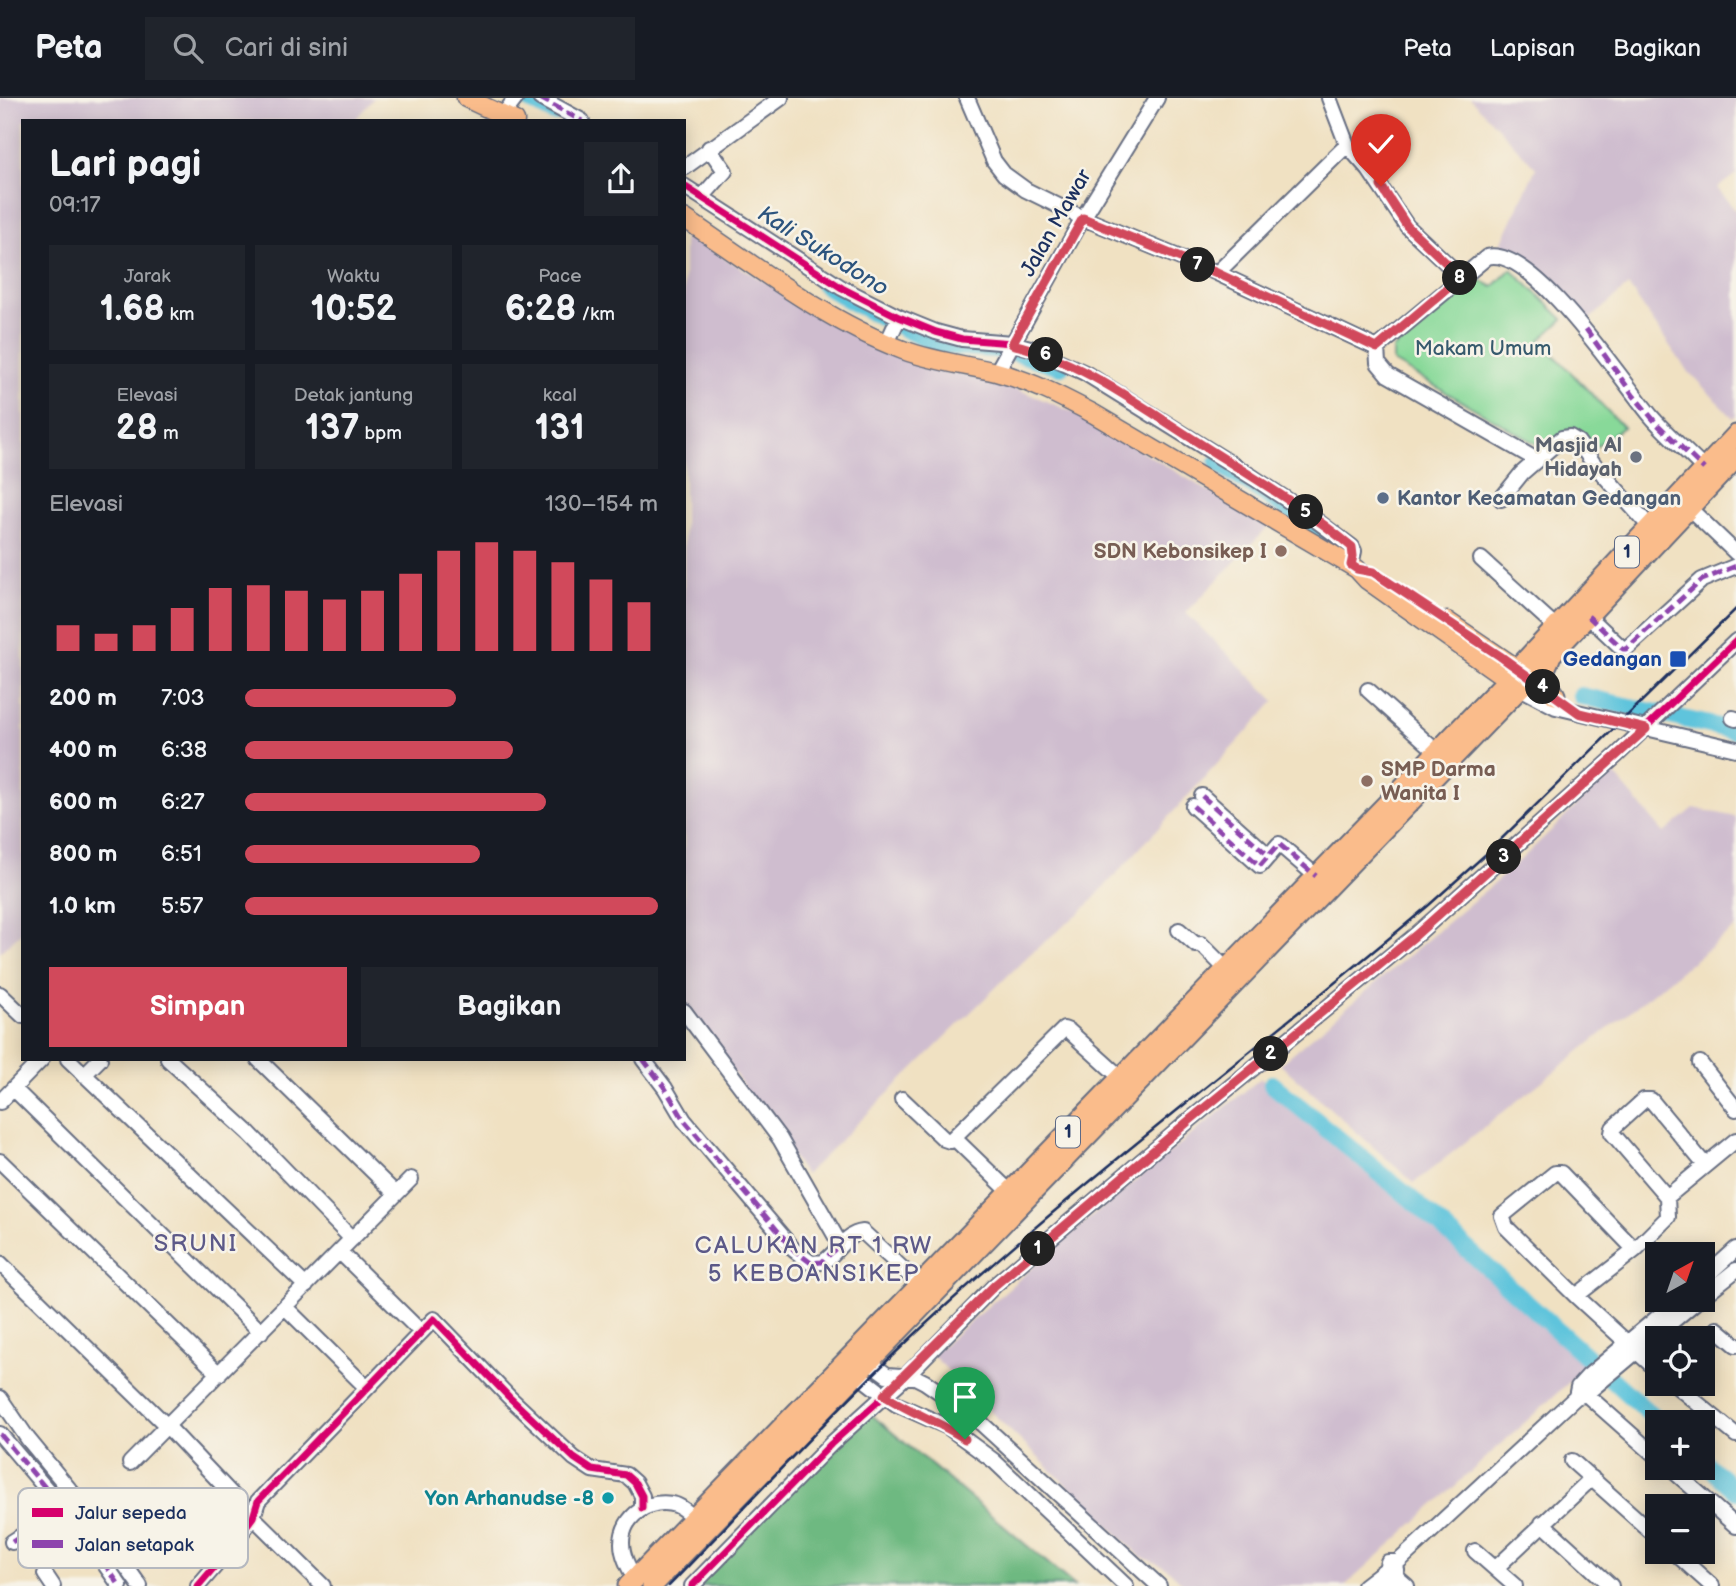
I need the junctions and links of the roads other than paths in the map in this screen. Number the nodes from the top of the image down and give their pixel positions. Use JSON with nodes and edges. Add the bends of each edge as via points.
{"nodes":[{"id":1,"x":466,"y":98,"type":"edge"},
{"id":2,"x":540,"y":98,"type":"edge"},
{"id":3,"x":781,"y":98,"type":"edge"},
{"id":4,"x":967,"y":98,"type":"edge"},
{"id":5,"x":1157,"y":98,"type":"edge"},
{"id":6,"x":1329,"y":98,"type":"edge"},
{"id":7,"x":511,"y":110,"type":"edge"},
{"id":8,"x":578,"y":119,"type":"edge"},
{"id":9,"x":1347,"y":145,"type":"junction"},
{"id":10,"x":709,"y":148,"type":"junction"},
{"id":11,"x":686,"y":166,"type":"edge"},
{"id":12,"x":686,"y":187,"type":"edge"},
{"id":13,"x":702,"y":197,"type":"junction"},
{"id":14,"x":1083,"y":218,"type":"junction"},
{"id":15,"x":686,"y":219,"type":"edge"},
{"id":16,"x":1217,"y":273,"type":"junction"},
{"id":17,"x":1461,"y":277,"type":"junction"},
{"id":18,"x":899,"y":319,"type":"junction"},
{"id":19,"x":889,"y":340,"type":"junction"},
{"id":20,"x":1011,"y":345,"type":"junction"},
{"id":21,"x":1377,"y":348,"type":"junction"},
{"id":22,"x":998,"y":368,"type":"junction"},
{"id":23,"x":1736,"y":435,"type":"edge"},
{"id":24,"x":1736,"y":458,"type":"edge"},
{"id":25,"x":1536,"y":460,"type":"junction"},
{"id":26,"x":1704,"y":469,"type":"junction"},
{"id":27,"x":1501,"y":499,"type":"dead end"},
{"id":28,"x":1689,"y":508,"type":"junction"},
{"id":29,"x":1650,"y":527,"type":"junction"},
{"id":30,"x":1736,"y":553,"type":"edge"},
{"id":31,"x":1480,"y":559,"type":"dead end"},
{"id":32,"x":1736,"y":566,"type":"edge"},
{"id":33,"x":1354,"y":567,"type":"junction"},
{"id":34,"x":1588,"y":616,"type":"junction"},
{"id":35,"x":1556,"y":627,"type":"junction"},
{"id":36,"x":1736,"y":641,"type":"edge"},
{"id":37,"x":1554,"y":652,"type":"junction"},
{"id":38,"x":1519,"y":678,"type":"junction"},
{"id":39,"x":1368,"y":690,"type":"dead end"},
{"id":40,"x":1555,"y":695,"type":"junction"},
{"id":41,"x":1579,"y":713,"type":"junction"},
{"id":42,"x":1655,"y":720,"type":"junction"},
{"id":43,"x":1736,"y":748,"type":"edge"},
{"id":44,"x":1437,"y":752,"type":"junction"},
{"id":45,"x":1198,"y":801,"type":"dead end"},
{"id":46,"x":1316,"y":877,"type":"junction"},
{"id":47,"x":1179,"y":930,"type":"dead end"},
{"id":48,"x":1226,"y":969,"type":"junction"},
{"id":49,"x":0,"y":994,"type":"edge"},
{"id":50,"x":21,"y":1014,"type":"edge"},
{"id":51,"x":686,"y":1015,"type":"edge"},
{"id":52,"x":40,"y":1061,"type":"edge"},
{"id":53,"x":70,"y":1061,"type":"edge"},
{"id":54,"x":98,"y":1061,"type":"edge"},
{"id":55,"x":170,"y":1061,"type":"edge"},
{"id":56,"x":260,"y":1061,"type":"edge"},
{"id":57,"x":645,"y":1061,"type":"edge"},
{"id":58,"x":1700,"y":1063,"type":"dead end"},
{"id":59,"x":85,"y":1075,"type":"junction"},
{"id":60,"x":1121,"y":1077,"type":"junction"},
{"id":61,"x":5,"y":1094,"type":"edge"},
{"id":62,"x":902,"y":1099,"type":"dead end"},
{"id":63,"x":1736,"y":1109,"type":"edge"},
{"id":64,"x":954,"y":1138,"type":"junction"},
{"id":65,"x":1736,"y":1140,"type":"edge"},
{"id":66,"x":0,"y":1161,"type":"edge"},
{"id":67,"x":1705,"y":1166,"type":"junction"},
{"id":68,"x":411,"y":1179,"type":"dead end"},
{"id":69,"x":1010,"y":1192,"type":"junction"},
{"id":70,"x":397,"y":1194,"type":"junction"},
{"id":71,"x":1667,"y":1197,"type":"junction"},
{"id":72,"x":352,"y":1240,"type":"junction"},
{"id":73,"x":840,"y":1244,"type":"junction"},
{"id":74,"x":1736,"y":1249,"type":"edge"},
{"id":75,"x":1635,"y":1250,"type":"junction"},
{"id":76,"x":340,"y":1252,"type":"junction"},
{"id":77,"x":0,"y":1263,"type":"edge"},
{"id":78,"x":1715,"y":1268,"type":"edge"},
{"id":79,"x":1736,"y":1270,"type":"edge"},
{"id":80,"x":920,"y":1285,"type":"junction"},
{"id":81,"x":306,"y":1286,"type":"junction"},
{"id":82,"x":1715,"y":1287,"type":"edge"},
{"id":83,"x":1576,"y":1296,"type":"junction"},
{"id":84,"x":285,"y":1307,"type":"junction"},
{"id":85,"x":1671,"y":1312,"type":"edge"},
{"id":86,"x":1717,"y":1329,"type":"dead end"},
{"id":87,"x":261,"y":1332,"type":"junction"},
{"id":88,"x":421,"y":1332,"type":"junction"},
{"id":89,"x":1736,"y":1345,"type":"edge"},
{"id":90,"x":1631,"y":1348,"type":"junction"},
{"id":91,"x":1645,"y":1360,"type":"edge"},
{"id":92,"x":856,"y":1362,"type":"junction"},
{"id":93,"x":219,"y":1374,"type":"junction"},
{"id":94,"x":905,"y":1377,"type":"junction"},
{"id":95,"x":368,"y":1388,"type":"junction"},
{"id":96,"x":1585,"y":1388,"type":"junction"},
{"id":97,"x":884,"y":1395,"type":"junction"},
{"id":98,"x":1689,"y":1396,"type":"edge"},
{"id":99,"x":0,"y":1398,"type":"edge"},
{"id":100,"x":167,"y":1426,"type":"junction"},
{"id":101,"x":0,"y":1434,"type":"edge"},
{"id":102,"x":1736,"y":1435,"type":"edge"},
{"id":103,"x":1645,"y":1446,"type":"edge"},
{"id":104,"x":1572,"y":1461,"type":"dead end"},
{"id":105,"x":130,"y":1463,"type":"dead end"},
{"id":106,"x":1592,"y":1478,"type":"junction"},
{"id":107,"x":1684,"y":1480,"type":"edge"},
{"id":108,"x":47,"y":1488,"type":"edge"},
{"id":109,"x":68,"y":1488,"type":"edge"},
{"id":110,"x":226,"y":1488,"type":"edge"},
{"id":111,"x":642,"y":1508,"type":"junction"},
{"id":112,"x":248,"y":1512,"type":"edge"},
{"id":113,"x":253,"y":1517,"type":"junction"},
{"id":114,"x":694,"y":1517,"type":"junction"},
{"id":115,"x":1542,"y":1523,"type":"junction"},
{"id":116,"x":248,"y":1524,"type":"edge"},
{"id":117,"x":1645,"y":1526,"type":"edge"},
{"id":118,"x":1736,"y":1526,"type":"edge"},
{"id":119,"x":18,"y":1538,"type":"edge"},
{"id":120,"x":12,"y":1542,"type":"dead end"},
{"id":121,"x":1475,"y":1552,"type":"dead end"},
{"id":122,"x":1687,"y":1564,"type":"edge"},
{"id":123,"x":107,"y":1568,"type":"edge"},
{"id":124,"x":127,"y":1568,"type":"edge"},
{"id":125,"x":214,"y":1568,"type":"edge"},
{"id":126,"x":1496,"y":1568,"type":"junction"},
{"id":127,"x":1391,"y":1569,"type":"junction"},
{"id":128,"x":638,"y":1584,"type":"edge"},
{"id":129,"x":120,"y":1586,"type":"edge"},
{"id":130,"x":140,"y":1586,"type":"edge"},
{"id":131,"x":198,"y":1586,"type":"edge"},
{"id":132,"x":323,"y":1586,"type":"edge"},
{"id":133,"x":692,"y":1586,"type":"edge"},
{"id":134,"x":1126,"y":1586,"type":"edge"},
{"id":135,"x":1159,"y":1586,"type":"edge"},
{"id":136,"x":1364,"y":1586,"type":"edge"},
{"id":137,"x":1380,"y":1586,"type":"edge"},
{"id":138,"x":1407,"y":1586,"type":"edge"},
{"id":139,"x":1515,"y":1586,"type":"edge"},
{"id":140,"x":1611,"y":1586,"type":"edge"},
{"id":141,"x":1712,"y":1586,"type":"edge"}],
"edges":[{"from":1,"to":7,"type":"main road"},
{"from":2,"to":8,"type":"street"},
{"from":3,"to":10,"type":"street"},
{"from":4,"to":14,"type":"street","via":[[1004,174]]},
{"from":5,"to":14,"type":"street","name":"Jalan Mawar"},
{"from":6,"to":9,"type":"street"},
{"from":9,"to":16,"type":"street"},
{"from":9,"to":17,"type":"street","via":[[1407,226]]},
{"from":10,"to":11,"type":"street"},
{"from":10,"to":13,"type":"street","via":[[725,172]]},
{"from":12,"to":13,"type":"street"},
{"from":13,"to":18,"type":"street","via":[[842,288]]},
{"from":14,"to":16,"type":"street"},
{"from":14,"to":20,"type":"street","name":"Jalan Mawar"},
{"from":15,"to":19,"type":"main road","via":[[825,312]]},
{"from":16,"to":21,"type":"street"},
{"from":17,"to":21,"type":"street"},
{"from":17,"to":26,"type":"street","via":[[1494,255],[1528,274],[1586,329],[1657,424]]},
{"from":18,"to":19,"type":"street"},
{"from":18,"to":20,"type":"street","via":[[962,339]]},
{"from":19,"to":22,"type":"main road","via":[[933,360]]},
{"from":20,"to":22,"type":"street","name":"Jalan Mawar"},
{"from":20,"to":33,"type":"street","via":[[1085,373],[1254,478],[1352,547]]},
{"from":21,"to":25,"type":"street","via":[[1378,363],[1388,374]]},
{"from":22,"to":33,"type":"main road","via":[[1094,414]]},
{"from":23,"to":26,"type":"highway","number":"1"},
{"from":24,"to":28,"type":"highway","number":"1"},
{"from":25,"to":27,"type":"street"},
{"from":25,"to":29,"type":"street","via":[[1562,438],[1570,437]]},
{"from":26,"to":29,"type":"highway","number":"1"},
{"from":28,"to":30,"type":"street"},
{"from":28,"to":34,"type":"highway","number":"1"},
{"from":29,"to":35,"type":"highway","number":"1"},
{"from":31,"to":35,"type":"street"},
{"from":32,"to":34,"type":"street","via":[[1702,580],[1626,649]]},
{"from":33,"to":38,"type":"main road","via":[[1373,572]]},
{"from":34,"to":37,"type":"highway","number":"1"},
{"from":35,"to":38,"type":"highway","number":"1"},
{"from":36,"to":42,"type":"street"},
{"from":37,"to":38,"type":"highway","number":"1"},
{"from":37,"to":40,"type":"highway","via":[[1542,675]]},
{"from":38,"to":40,"type":"street"},
{"from":38,"to":41,"type":"street","via":[[1556,707]]},
{"from":38,"to":44,"type":"highway","number":"1"},
{"from":38,"to":92,"type":"highway","number":"1"},
{"from":39,"to":44,"type":"street"},
{"from":40,"to":41,"type":"street"},
{"from":41,"to":42,"type":"street"},
{"from":42,"to":43,"type":"street"},
{"from":42,"to":94,"type":"street","via":[[1416,935],[995,1285]]},
{"from":44,"to":46,"type":"highway","number":"1"},
{"from":45,"to":46,"type":"street","via":[[1260,866],[1279,844]]},
{"from":46,"to":48,"type":"highway","number":"1"},
{"from":47,"to":48,"type":"street"},
{"from":48,"to":60,"type":"highway","number":"1"},
{"from":49,"to":50,"type":"street"},
{"from":51,"to":73,"type":"street","via":[[780,1139]]},
{"from":52,"to":61,"type":"street"},
{"from":53,"to":59,"type":"street"},
{"from":54,"to":59,"type":"street"},
{"from":55,"to":72,"type":"street","via":[[249,1133]]},
{"from":56,"to":70,"type":"street"},
{"from":57,"to":73,"type":"street","via":[[684,1120],[794,1250],[811,1263],[822,1262]]},
{"from":58,"to":63,"type":"street"},
{"from":59,"to":81,"type":"street"},
{"from":60,"to":64,"type":"street","via":[[1064,1030]]},
{"from":60,"to":69,"type":"highway","number":"1"},
{"from":61,"to":87,"type":"street"},
{"from":62,"to":64,"type":"street","via":[[944,1139]]},
{"from":64,"to":69,"type":"street"},
{"from":65,"to":67,"type":"street"},
{"from":66,"to":93,"type":"street"},
{"from":67,"to":71,"type":"street"},
{"from":67,"to":71,"type":"street","via":[[1651,1100],[1644,1100],[1612,1133]]},
{"from":68,"to":70,"type":"street"},
{"from":69,"to":80,"type":"highway","number":"1"},
{"from":70,"to":72,"type":"street"},
{"from":71,"to":75,"type":"street","via":[[1668,1217]]},
{"from":72,"to":76,"type":"street"},
{"from":73,"to":80,"type":"street","via":[[863,1232]]},
{"from":74,"to":78,"type":"street"},
{"from":75,"to":83,"type":"street"},
{"from":75,"to":83,"type":"street","via":[[1561,1173],[1503,1213],[1506,1227]]},
{"from":76,"to":81,"type":"street"},
{"from":76,"to":88,"type":"street"},
{"from":77,"to":100,"type":"street"},
{"from":79,"to":82,"type":"street"},
{"from":80,"to":92,"type":"highway","number":"1"},
{"from":81,"to":84,"type":"street"},
{"from":83,"to":90,"type":"street"},
{"from":84,"to":87,"type":"street"},
{"from":84,"to":95,"type":"street"},
{"from":85,"to":90,"type":"street"},
{"from":86,"to":89,"type":"street"},
{"from":87,"to":93,"type":"street"},
{"from":88,"to":95,"type":"street"},
{"from":88,"to":111,"type":"street","via":[[434,1319],[575,1458],[592,1470],[626,1475],[635,1483]]},
{"from":90,"to":91,"type":"street"},
{"from":90,"to":96,"type":"street"},
{"from":92,"to":94,"type":"street"},
{"from":92,"to":97,"type":"street"},
{"from":92,"to":114,"type":"highway","number":"1"},
{"from":92,"to":128,"type":"highway","number":"1"},
{"from":93,"to":100,"type":"street"},
{"from":94,"to":97,"type":"street"},
{"from":94,"to":135,"type":"street","via":[[925,1382],[970,1413]]},
{"from":95,"to":113,"type":"street","via":[[258,1501]]},
{"from":96,"to":103,"type":"street"},
{"from":96,"to":127,"type":"street"},
{"from":97,"to":133,"type":"street"},
{"from":97,"to":134,"type":"street","via":[[906,1410],[948,1427],[994,1461]]},
{"from":98,"to":102,"type":"street"},
{"from":99,"to":109,"type":"street"},
{"from":100,"to":105,"type":"street"},
{"from":100,"to":110,"type":"street"},
{"from":101,"to":108,"type":"street"},
{"from":104,"to":106,"type":"street"},
{"from":106,"to":115,"type":"street"},
{"from":106,"to":117,"type":"street"},
{"from":107,"to":118,"type":"street"},
{"from":111,"to":114,"type":"street","via":[[659,1503],[677,1506]]},
{"from":111,"to":128,"type":"street","via":[[627,1523],[622,1544]]},
{"from":112,"to":113,"type":"street"},
{"from":113,"to":116,"type":"street"},
{"from":113,"to":132,"type":"street"},
{"from":114,"to":128,"type":"highway","number":"1"},
{"from":115,"to":126,"type":"street"},
{"from":115,"to":140,"type":"street"},
{"from":119,"to":120,"type":"street"},
{"from":121,"to":126,"type":"street"},
{"from":122,"to":141,"type":"street"},
{"from":123,"to":129,"type":"street"},
{"from":124,"to":130,"type":"street"},
{"from":125,"to":131,"type":"street"},
{"from":126,"to":139,"type":"street"},
{"from":127,"to":136,"type":"street"},
{"from":127,"to":137,"type":"street"},
{"from":127,"to":138,"type":"street"}]}
